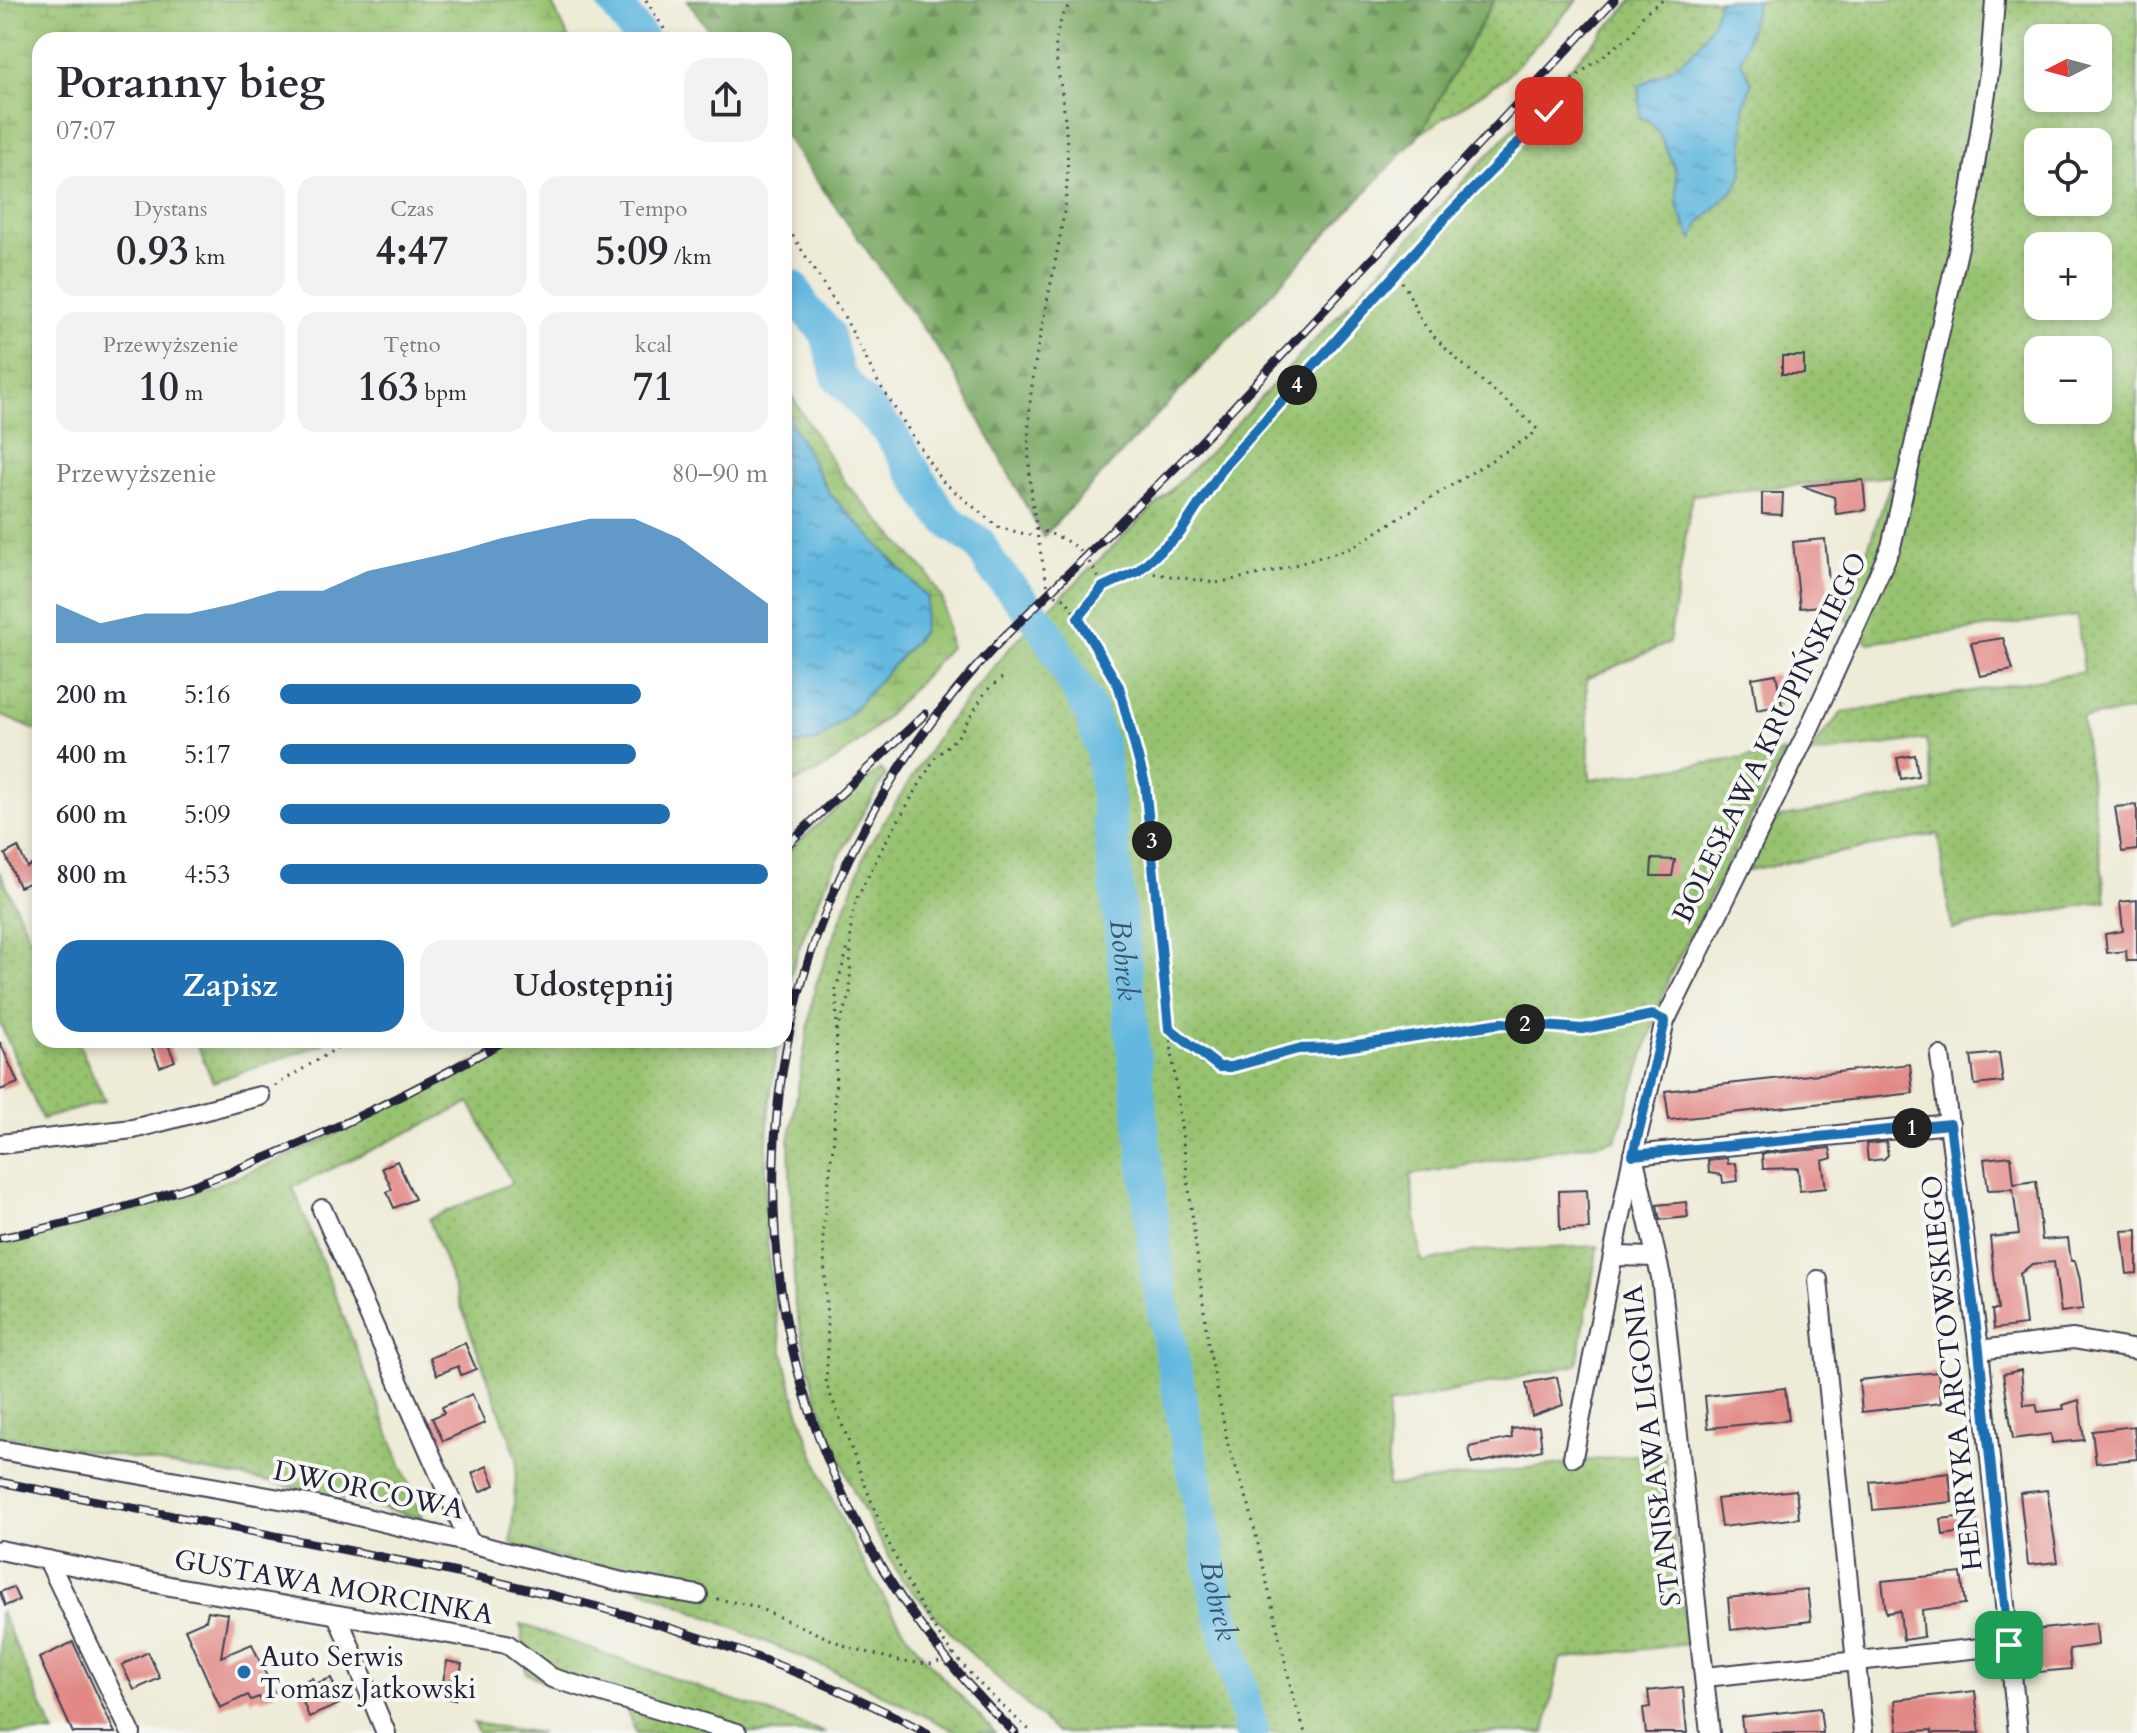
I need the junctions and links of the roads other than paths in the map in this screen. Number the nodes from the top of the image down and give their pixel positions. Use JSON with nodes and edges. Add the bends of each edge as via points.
{"nodes":[{"id":1,"x":1995,"y":0,"type":"edge"},
{"id":2,"x":1940,"y":1056,"type":"dead end"},
{"id":3,"x":260,"y":1096,"type":"road end"},
{"id":4,"x":1950,"y":1124,"type":"junction"},
{"id":5,"x":0,"y":1144,"type":"edge"},
{"id":6,"x":1633,"y":1155,"type":"junction"},
{"id":7,"x":322,"y":1209,"type":"dead end"},
{"id":8,"x":1614,"y":1256,"type":"junction"},
{"id":9,"x":1656,"y":1257,"type":"junction"},
{"id":10,"x":1818,"y":1280,"type":"dead end"},
{"id":11,"x":1979,"y":1350,"type":"junction"},
{"id":12,"x":2137,"y":1350,"type":"edge"},
{"id":13,"x":0,"y":1450,"type":"edge"},
{"id":14,"x":1573,"y":1457,"type":"dead end"},
{"id":15,"x":470,"y":1543,"type":"junction"},
{"id":16,"x":0,"y":1550,"type":"edge"},
{"id":17,"x":48,"y":1560,"type":"junction"},
{"id":18,"x":698,"y":1595,"type":"road end"},
{"id":19,"x":337,"y":1615,"type":"junction"},
{"id":20,"x":2009,"y":1645,"type":"junction"},
{"id":21,"x":1855,"y":1659,"type":"junction"},
{"id":22,"x":1705,"y":1677,"type":"junction"},
{"id":23,"x":131,"y":1733,"type":"edge"},
{"id":24,"x":386,"y":1733,"type":"edge"},
{"id":25,"x":737,"y":1733,"type":"edge"},
{"id":26,"x":1710,"y":1733,"type":"edge"},
{"id":27,"x":1863,"y":1733,"type":"edge"},
{"id":28,"x":2018,"y":1733,"type":"edge"}],
"edges":[{"from":1,"to":6,"type":"street","name":"BOLESŁAWA KRUPIŃSKIEGO","via":[[1970,198],[1891,547],[1808,731],[1665,1021]]},
{"from":2,"to":4,"type":"street","name":"HENRYKA ARCTOWSKIEGO"},
{"from":3,"to":5,"type":"street","via":[[133,1129]]},
{"from":4,"to":6,"type":"street"},
{"from":4,"to":11,"type":"street","name":"HENRYKA ARCTOWSKIEGO"},
{"from":6,"to":8,"type":"street","name":"BOLESŁAWA KRUPIŃSKIEGO"},
{"from":6,"to":9,"type":"street","name":"STANISŁAWA LIGONIA"},
{"from":7,"to":15,"type":"street","name":"DWORCOWA"},
{"from":8,"to":9,"type":"street"},
{"from":8,"to":14,"type":"street","name":"BOLESŁAWA KRUPIŃSKIEGO"},
{"from":9,"to":22,"type":"street","name":"STANISŁAWA LIGONIA"},
{"from":10,"to":21,"type":"street"},
{"from":11,"to":12,"type":"street","via":[[2073,1339]]},
{"from":11,"to":20,"type":"street","name":"HENRYKA ARCTOWSKIEGO"},
{"from":13,"to":15,"type":"street","name":"DWORCOWA","via":[[308,1504]]},
{"from":15,"to":18,"type":"street","via":[[618,1581]]},
{"from":16,"to":17,"type":"street","name":"GUSTAWA MORCINKA"},
{"from":17,"to":19,"type":"street","name":"GUSTAWA MORCINKA"},
{"from":17,"to":23,"type":"street"},
{"from":19,"to":24,"type":"street"},
{"from":19,"to":25,"type":"street","name":"GUSTAWA MORCINKA","via":[[507,1644],[552,1678]]},
{"from":20,"to":21,"type":"street"},
{"from":20,"to":28,"type":"street","name":"HENRYKA ARCTOWSKIEGO"},
{"from":21,"to":22,"type":"street"},
{"from":21,"to":27,"type":"street"},
{"from":22,"to":26,"type":"street","name":"STANISŁAWA LIGONIA"}]}
